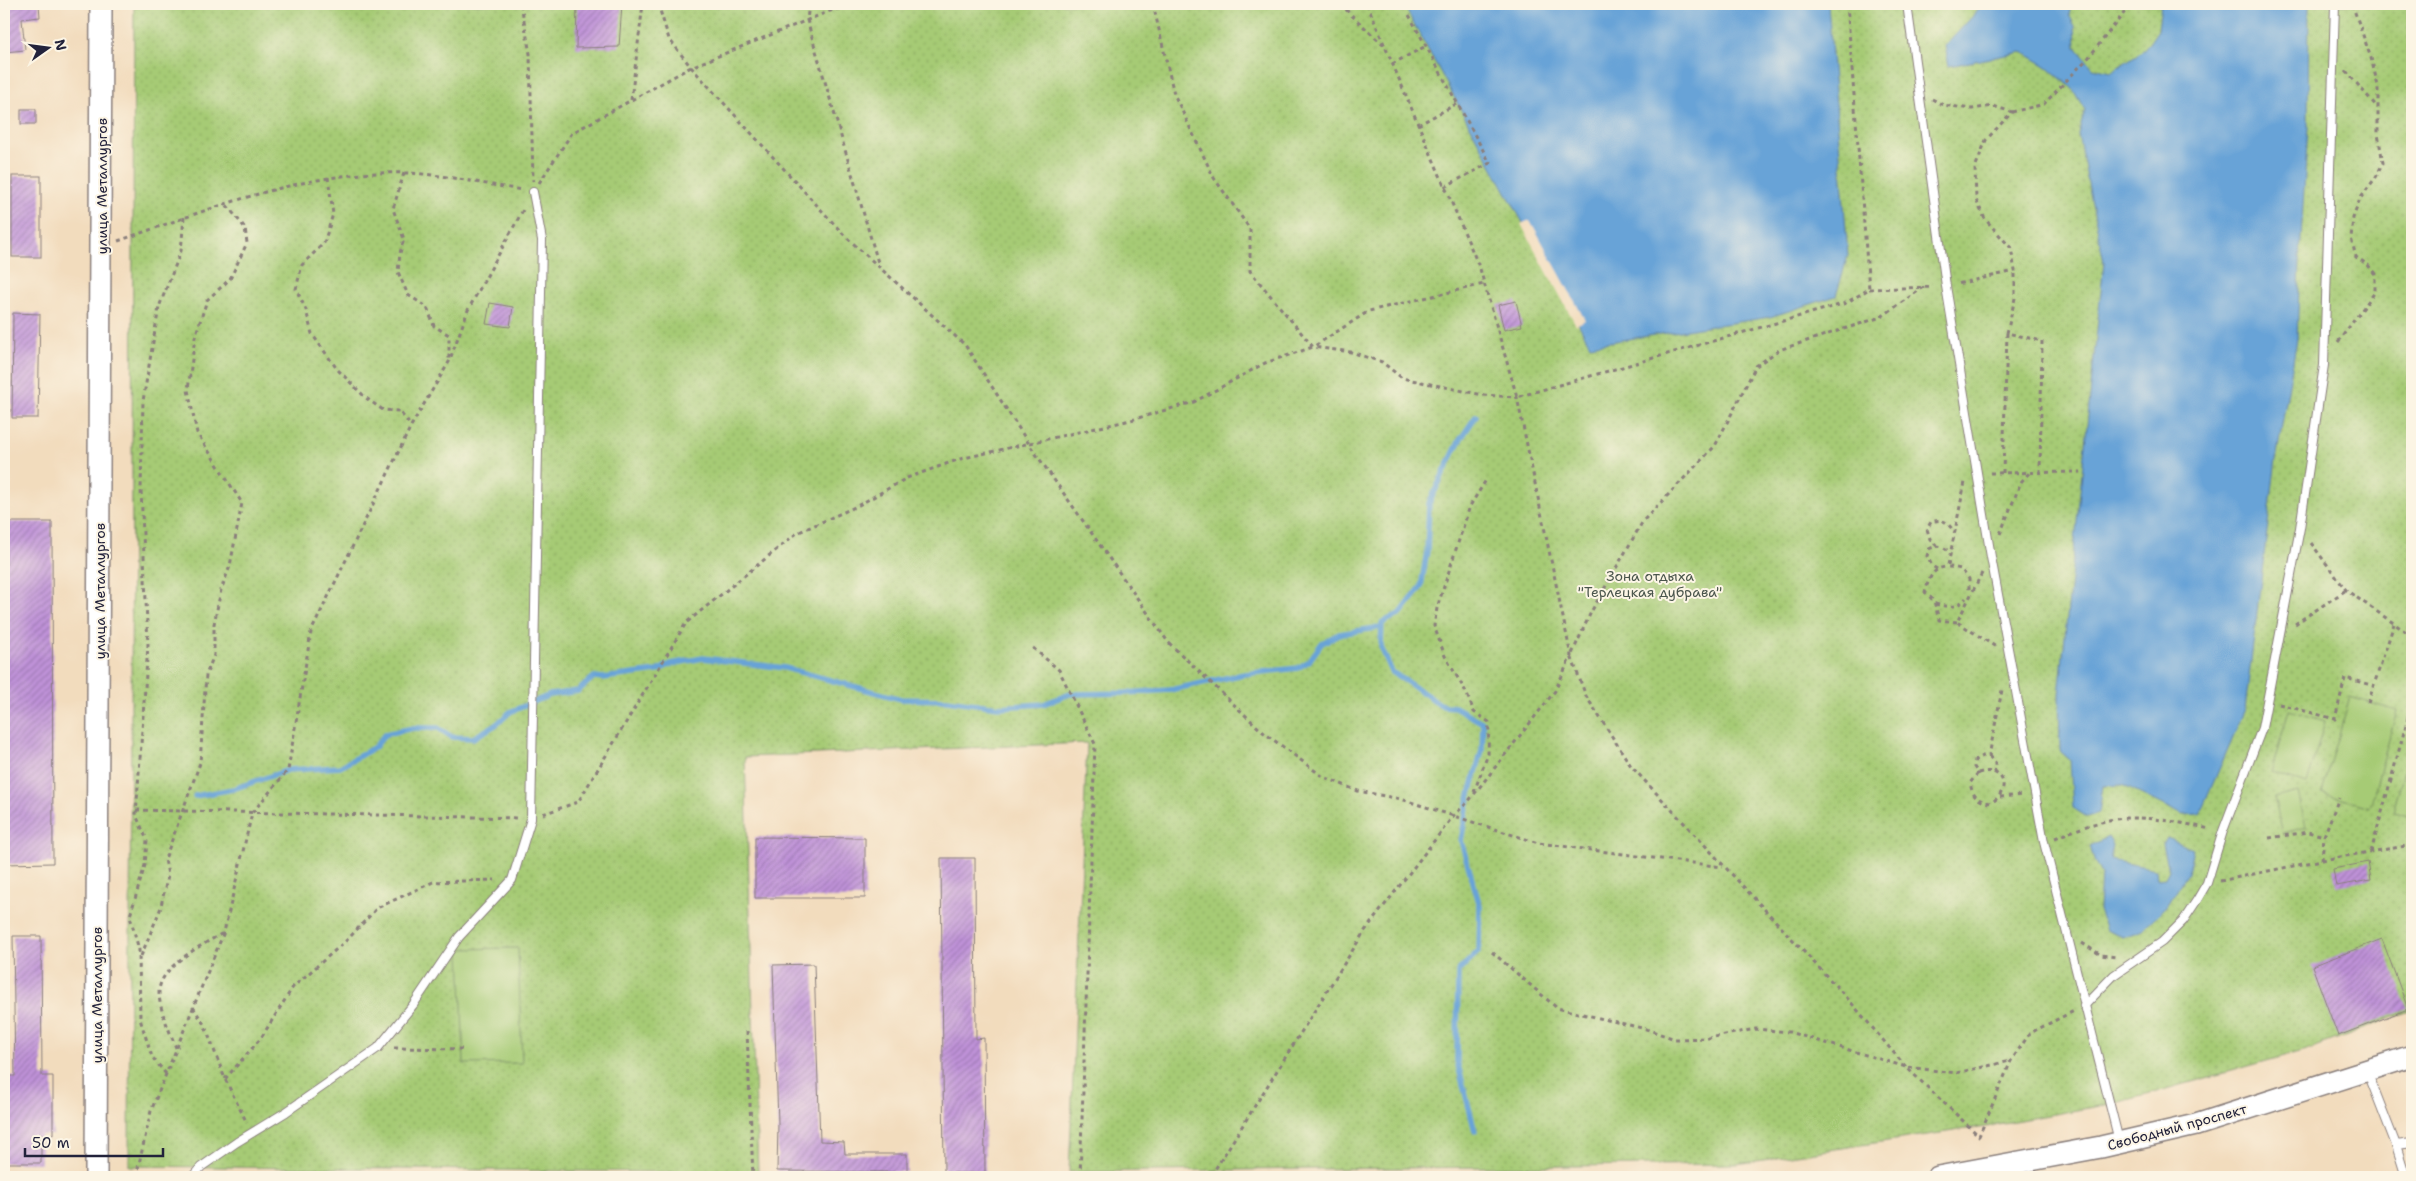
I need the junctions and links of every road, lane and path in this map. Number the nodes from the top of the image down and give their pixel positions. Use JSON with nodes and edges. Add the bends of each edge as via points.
{"nodes":[{"id":1,"x":101,"y":4,"type":"edge"},
{"id":2,"x":521,"y":4,"type":"edge"},
{"id":3,"x":643,"y":4,"type":"edge"},
{"id":4,"x":658,"y":4,"type":"edge"},
{"id":5,"x":809,"y":4,"type":"edge"},
{"id":6,"x":858,"y":4,"type":"edge"},
{"id":7,"x":1153,"y":4,"type":"edge"},
{"id":8,"x":1340,"y":4,"type":"edge"},
{"id":9,"x":1367,"y":4,"type":"edge"},
{"id":10,"x":1847,"y":4,"type":"edge"},
{"id":11,"x":1907,"y":4,"type":"edge"},
{"id":12,"x":2131,"y":4,"type":"edge"},
{"id":13,"x":2335,"y":4,"type":"edge"},
{"id":14,"x":2352,"y":4,"type":"edge"},
{"id":15,"x":1409,"y":15,"type":"dead end"},
{"id":16,"x":807,"y":20,"type":"junction"},
{"id":17,"x":1384,"y":46,"type":"junction"},
{"id":18,"x":1426,"y":46,"type":"junction"},
{"id":19,"x":2334,"y":60,"type":"junction"},
{"id":20,"x":1392,"y":64,"type":"junction"},
{"id":21,"x":691,"y":66,"type":"junction"},
{"id":22,"x":1918,"y":92,"type":"junction"},
{"id":23,"x":631,"y":100,"type":"junction"},
{"id":24,"x":1458,"y":103,"type":"junction"},
{"id":25,"x":2378,"y":108,"type":"junction"},
{"id":26,"x":2012,"y":112,"type":"junction"},
{"id":27,"x":1418,"y":125,"type":"junction"},
{"id":28,"x":404,"y":173,"type":"junction"},
{"id":29,"x":328,"y":177,"type":"junction"},
{"id":30,"x":1444,"y":187,"type":"junction"},
{"id":31,"x":533,"y":192,"type":"junction"},
{"id":32,"x":225,"y":203,"type":"junction"},
{"id":33,"x":184,"y":217,"type":"junction"},
{"id":34,"x":102,"y":246,"type":"junction"},
{"id":35,"x":879,"y":267,"type":"junction"},
{"id":36,"x":2015,"y":271,"type":"junction"},
{"id":37,"x":1484,"y":284,"type":"junction"},
{"id":38,"x":1946,"y":286,"type":"junction"},
{"id":39,"x":1924,"y":287,"type":"junction"},
{"id":40,"x":1869,"y":289,"type":"junction"},
{"id":41,"x":2007,"y":333,"type":"junction"},
{"id":42,"x":1313,"y":347,"type":"junction"},
{"id":43,"x":450,"y":362,"type":"junction"},
{"id":44,"x":2324,"y":365,"type":"junction"},
{"id":45,"x":1517,"y":397,"type":"junction"},
{"id":46,"x":411,"y":426,"type":"junction"},
{"id":47,"x":1029,"y":444,"type":"junction"},
{"id":48,"x":1972,"y":446,"type":"junction"},
{"id":49,"x":2030,"y":472,"type":"junction"},
{"id":50,"x":2040,"y":472,"type":"junction"},
{"id":51,"x":2080,"y":472,"type":"dead end"},
{"id":52,"x":1977,"y":473,"type":"junction"},
{"id":53,"x":2003,"y":473,"type":"junction"},
{"id":54,"x":1486,"y":480,"type":"dead end"},
{"id":55,"x":2300,"y":528,"type":"junction"},
{"id":56,"x":1954,"y":533,"type":"junction"},
{"id":57,"x":1937,"y":546,"type":"junction"},
{"id":58,"x":1950,"y":554,"type":"junction"},
{"id":59,"x":1991,"y":557,"type":"junction"},
{"id":60,"x":1948,"y":565,"type":"junction"},
{"id":61,"x":1937,"y":569,"type":"junction"},
{"id":62,"x":2346,"y":590,"type":"junction"},
{"id":63,"x":1969,"y":595,"type":"junction"},
{"id":64,"x":1935,"y":604,"type":"junction"},
{"id":65,"x":1957,"y":622,"type":"junction"},
{"id":66,"x":2394,"y":624,"type":"junction"},
{"id":67,"x":2280,"y":634,"type":"junction"},
{"id":68,"x":2412,"y":635,"type":"edge"},
{"id":69,"x":2412,"y":640,"type":"edge"},
{"id":70,"x":1033,"y":648,"type":"dead end"},
{"id":71,"x":1571,"y":656,"type":"junction"},
{"id":72,"x":2009,"y":656,"type":"junction"},
{"id":73,"x":2375,"y":686,"type":"junction"},
{"id":74,"x":2269,"y":701,"type":"junction"},
{"id":75,"x":2368,"y":703,"type":"dead end"},
{"id":76,"x":2412,"y":703,"type":"edge"},
{"id":77,"x":1989,"y":756,"type":"junction"},
{"id":78,"x":1995,"y":772,"type":"junction"},
{"id":79,"x":1978,"y":773,"type":"junction"},
{"id":80,"x":1474,"y":794,"type":"junction"},
{"id":81,"x":2036,"y":796,"type":"junction"},
{"id":82,"x":2000,"y":797,"type":"junction"},
{"id":83,"x":2339,"y":798,"type":"dead end"},
{"id":84,"x":136,"y":810,"type":"junction"},
{"id":85,"x":182,"y":811,"type":"junction"},
{"id":86,"x":252,"y":813,"type":"junction"},
{"id":87,"x":1454,"y":815,"type":"junction"},
{"id":88,"x":531,"y":819,"type":"junction"},
{"id":89,"x":2223,"y":831,"type":"junction"},
{"id":90,"x":2324,"y":836,"type":"junction"},
{"id":91,"x":2269,"y":838,"type":"dead end"},
{"id":92,"x":2044,"y":842,"type":"junction"},
{"id":93,"x":2412,"y":845,"type":"edge"},
{"id":94,"x":2371,"y":852,"type":"junction"},
{"id":95,"x":2322,"y":860,"type":"junction"},
{"id":96,"x":1723,"y":867,"type":"junction"},
{"id":97,"x":512,"y":880,"type":"junction"},
{"id":98,"x":2207,"y":884,"type":"junction"},
{"id":99,"x":2064,"y":928,"type":"junction"},
{"id":100,"x":224,"y":932,"type":"junction"},
{"id":101,"x":1492,"y":952,"type":"dead end"},
{"id":102,"x":2147,"y":953,"type":"junction"},
{"id":103,"x":140,"y":959,"type":"junction"},
{"id":104,"x":2084,"y":1006,"type":"junction"},
{"id":105,"x":193,"y":1007,"type":"junction"},
{"id":106,"x":747,"y":1031,"type":"dead end"},
{"id":107,"x":176,"y":1048,"type":"junction"},
{"id":108,"x":378,"y":1048,"type":"junction"},
{"id":109,"x":463,"y":1050,"type":"dead end"},
{"id":110,"x":2412,"y":1056,"type":"edge"},
{"id":111,"x":2011,"y":1060,"type":"junction"},
{"id":112,"x":1906,"y":1067,"type":"junction"},
{"id":113,"x":2367,"y":1071,"type":"junction"},
{"id":114,"x":166,"y":1074,"type":"junction"},
{"id":115,"x":225,"y":1079,"type":"junction"},
{"id":116,"x":252,"y":1133,"type":"junction"},
{"id":117,"x":2119,"y":1143,"type":"junction"},
{"id":118,"x":2412,"y":1143,"type":"edge"},
{"id":119,"x":2396,"y":1145,"type":"junction"},
{"id":120,"x":193,"y":1176,"type":"edge"},
{"id":121,"x":96,"y":1177,"type":"edge"},
{"id":122,"x":136,"y":1177,"type":"edge"},
{"id":123,"x":753,"y":1177,"type":"edge"},
{"id":124,"x":1080,"y":1177,"type":"edge"},
{"id":125,"x":1203,"y":1177,"type":"edge"},
{"id":126,"x":1938,"y":1177,"type":"edge"},
{"id":127,"x":2406,"y":1177,"type":"edge"}],
"edges":[{"from":1,"to":34,"type":"street","name":"улица Металлургов"},
{"from":2,"to":31,"type":"path","via":[[530,54]]},
{"from":3,"to":23,"type":"path"},
{"from":4,"to":21,"type":"path","via":[[669,38]]},
{"from":5,"to":16,"type":"path"},
{"from":6,"to":16,"type":"path"},
{"from":7,"to":42,"type":"path","via":[[1174,94],[1214,178],[1250,229],[1250,271]]},
{"from":8,"to":17,"type":"path"},
{"from":9,"to":17,"type":"path"},
{"from":10,"to":40,"type":"path"},
{"from":11,"to":22,"type":"lane"},
{"from":12,"to":26,"type":"path","via":[[2090,57],[2044,104]]},
{"from":13,"to":19,"type":"lane"},
{"from":14,"to":25,"type":"path","via":[[2372,58],[2378,86]]},
{"from":15,"to":18,"type":"path"},
{"from":16,"to":21,"type":"path"},
{"from":16,"to":35,"type":"path"},
{"from":17,"to":20,"type":"path"},
{"from":18,"to":20,"type":"path"},
{"from":18,"to":24,"type":"path"},
{"from":19,"to":25,"type":"path"},
{"from":19,"to":44,"type":"lane"},
{"from":20,"to":27,"type":"path"},
{"from":21,"to":23,"type":"path"},
{"from":21,"to":35,"type":"path","via":[[845,236]]},
{"from":22,"to":26,"type":"path","via":[[1943,105],[1972,109],[1993,106]]},
{"from":22,"to":38,"type":"lane"},
{"from":23,"to":31,"type":"path","via":[[572,133]]},
{"from":24,"to":27,"type":"path"},
{"from":24,"to":30,"type":"path","via":[[1490,162]]},
{"from":25,"to":44,"type":"path","via":[[2383,163],[2360,199],[2353,218],[2351,238],[2356,257],[2375,274],[2375,292]]},
{"from":26,"to":36,"type":"path","via":[[1986,140],[1975,168],[1976,200],[1985,219],[2011,248]]},
{"from":27,"to":30,"type":"path"},
{"from":28,"to":29,"type":"path"},
{"from":28,"to":31,"type":"path"},
{"from":28,"to":43,"type":"path","via":[[393,209],[404,239],[398,272],[408,295],[427,307],[434,326],[449,334]]},
{"from":29,"to":32,"type":"path"},
{"from":29,"to":46,"type":"path","via":[[333,214],[324,243],[302,266],[296,290],[306,310],[312,334],[337,369],[366,398],[383,410],[399,411]]},
{"from":30,"to":37,"type":"path"},
{"from":31,"to":43,"type":"path","via":[[468,310]]},
{"from":31,"to":88,"type":"lane","via":[[542,240]]},
{"from":32,"to":33,"type":"path"},
{"from":32,"to":85,"type":"path","via":[[245,228],[247,242],[230,279],[207,300],[195,336],[188,390],[197,433],[242,503],[230,566],[214,624],[214,655],[206,675],[200,763]]},
{"from":33,"to":34,"type":"path"},
{"from":33,"to":84,"type":"path","via":[[181,251],[159,307],[143,401],[141,490],[148,645]]},
{"from":34,"to":121,"type":"street","name":"улица Металлургов"},
{"from":35,"to":47,"type":"path","via":[[965,345]]},
{"from":36,"to":38,"type":"path"},
{"from":36,"to":41,"type":"path","via":[[2015,298]]},
{"from":37,"to":42,"type":"path","via":[[1369,311]]},
{"from":37,"to":45,"type":"path"},
{"from":38,"to":39,"type":"path"},
{"from":38,"to":48,"type":"lane"},
{"from":39,"to":40,"type":"path"},
{"from":39,"to":71,"type":"path","via":[[1881,317],[1779,350],[1756,366],[1714,446],[1643,521],[1591,612]]},
{"from":40,"to":45,"type":"path","via":[[1846,303]]},
{"from":41,"to":50,"type":"path","via":[[2042,341]]},
{"from":41,"to":53,"type":"path"},
{"from":42,"to":45,"type":"path","via":[[1351,352],[1382,362],[1402,378],[1418,382],[1484,395]]},
{"from":42,"to":47,"type":"path","via":[[1265,363],[1194,402]]},
{"from":43,"to":46,"type":"path"},
{"from":44,"to":55,"type":"lane"},
{"from":45,"to":71,"type":"path"},
{"from":46,"to":86,"type":"path","via":[[311,632],[288,770]]},
{"from":47,"to":87,"type":"path","via":[[1168,642],[1263,732],[1322,776],[1349,788]]},
{"from":47,"to":88,"type":"path","via":[[960,459],[907,478],[857,506],[797,533],[686,623],[578,802]]},
{"from":48,"to":52,"type":"lane"},
{"from":48,"to":56,"type":"path"},
{"from":49,"to":50,"type":"path"},
{"from":49,"to":53,"type":"path"},
{"from":49,"to":59,"type":"path","via":[[2021,482]]},
{"from":50,"to":51,"type":"path"},
{"from":52,"to":53,"type":"path"},
{"from":52,"to":59,"type":"lane"},
{"from":54,"to":80,"type":"path","via":[[1470,506],[1436,608],[1434,626],[1445,656],[1474,712],[1488,722],[1488,754]]},
{"from":55,"to":62,"type":"path"},
{"from":55,"to":67,"type":"lane"},
{"from":56,"to":57,"type":"path","via":[[1947,522],[1940,519],[1931,522],[1927,529]]},
{"from":56,"to":58,"type":"path"},
{"from":57,"to":58,"type":"path","via":[[1945,547]]},
{"from":57,"to":61,"type":"path","via":[[1929,549],[1927,556]]},
{"from":58,"to":60,"type":"path"},
{"from":59,"to":63,"type":"path"},
{"from":59,"to":72,"type":"lane"},
{"from":60,"to":61,"type":"path"},
{"from":60,"to":63,"type":"path","via":[[1961,568],[1969,580]]},
{"from":61,"to":64,"type":"path","via":[[1929,576],[1925,592]]},
{"from":62,"to":66,"type":"path"},
{"from":62,"to":67,"type":"path"},
{"from":63,"to":64,"type":"path","via":[[1959,605],[1949,608]]},
{"from":63,"to":65,"type":"path"},
{"from":64,"to":65,"type":"path","via":[[1940,620]]},
{"from":65,"to":72,"type":"path"},
{"from":66,"to":68,"type":"path"},
{"from":66,"to":73,"type":"path"},
{"from":67,"to":74,"type":"lane"},
{"from":68,"to":69,"type":"path"},
{"from":70,"to":124,"type":"path","via":[[1059,670],[1095,744]]},
{"from":71,"to":80,"type":"path","via":[[1555,691]]},
{"from":71,"to":96,"type":"path","via":[[1586,696],[1631,766]]},
{"from":72,"to":77,"type":"path"},
{"from":72,"to":81,"type":"lane"},
{"from":73,"to":74,"type":"path","via":[[2345,678],[2335,719]]},
{"from":73,"to":75,"type":"path"},
{"from":74,"to":89,"type":"lane"},
{"from":76,"to":94,"type":"path"},
{"from":77,"to":78,"type":"path","via":[[1995,763]]},
{"from":77,"to":79,"type":"path","via":[[1975,760],[1974,767]]},
{"from":78,"to":79,"type":"path"},
{"from":78,"to":82,"type":"path","via":[[2001,777],[2004,788]]},
{"from":79,"to":82,"type":"path","via":[[1970,783],[1972,794],[1980,801],[1991,803]]},
{"from":80,"to":87,"type":"path"},
{"from":81,"to":82,"type":"path","via":[[2014,794]]},
{"from":81,"to":92,"type":"lane"},
{"from":83,"to":90,"type":"path"},
{"from":84,"to":85,"type":"path"},
{"from":84,"to":103,"type":"path","via":[[147,840],[145,865],[130,916]]},
{"from":85,"to":86,"type":"path"},
{"from":85,"to":103,"type":"path","via":[[165,859],[168,875],[160,910]]},
{"from":86,"to":88,"type":"path"},
{"from":86,"to":100,"type":"path"},
{"from":87,"to":96,"type":"path","via":[[1538,843]]},
{"from":87,"to":125,"type":"path","via":[[1364,932],[1214,1171]]},
{"from":88,"to":97,"type":"lane"},
{"from":89,"to":92,"type":"path","via":[[2171,821],[2125,818],[2082,828]]},
{"from":89,"to":98,"type":"lane"},
{"from":90,"to":91,"type":"path","via":[[2308,832]]},
{"from":90,"to":95,"type":"path"},
{"from":92,"to":99,"type":"lane"},
{"from":93,"to":94,"type":"path"},
{"from":94,"to":95,"type":"path"},
{"from":95,"to":98,"type":"path"},
{"from":96,"to":112,"type":"path","via":[[1848,999]]},
{"from":97,"to":108,"type":"lane","via":[[460,937],[413,1006]]},
{"from":97,"to":115,"type":"path","via":[[433,882],[377,908],[294,987],[261,1038]]},
{"from":98,"to":102,"type":"lane","via":[[2183,921]]},
{"from":99,"to":102,"type":"path","via":[[2083,945],[2101,954],[2124,958]]},
{"from":99,"to":104,"type":"lane"},
{"from":100,"to":105,"type":"path"},
{"from":100,"to":107,"type":"path","via":[[184,956],[164,977],[159,991]]},
{"from":101,"to":112,"type":"path","via":[[1557,1008],[1676,1038],[1709,1038],[1756,1029],[1789,1032]]},
{"from":102,"to":104,"type":"lane","via":[[2114,975]]},
{"from":103,"to":114,"type":"path","via":[[140,1019],[152,1057]]},
{"from":104,"to":111,"type":"path","via":[[2030,1033]]},
{"from":104,"to":117,"type":"lane"},
{"from":105,"to":107,"type":"path"},
{"from":105,"to":115,"type":"path","via":[[205,1026]]},
{"from":106,"to":123,"type":"path"},
{"from":107,"to":114,"type":"path"},
{"from":108,"to":109,"type":"path"},
{"from":108,"to":116,"type":"lane"},
{"from":110,"to":113,"type":"street","name":"Свободный проспект"},
{"from":111,"to":112,"type":"path","via":[[1956,1073]]},
{"from":111,"to":112,"type":"path","via":[[1979,1136]]},
{"from":113,"to":117,"type":"street","name":"Свободный проспект","via":[[2196,1125]]},
{"from":113,"to":119,"type":"lane"},
{"from":114,"to":122,"type":"path","via":[[151,1111]]},
{"from":115,"to":116,"type":"path"},
{"from":116,"to":120,"type":"lane","via":[[201,1167]]},
{"from":117,"to":126,"type":"street","name":"Свободный проспект"},
{"from":118,"to":119,"type":"lane"},
{"from":119,"to":127,"type":"lane"}]}
